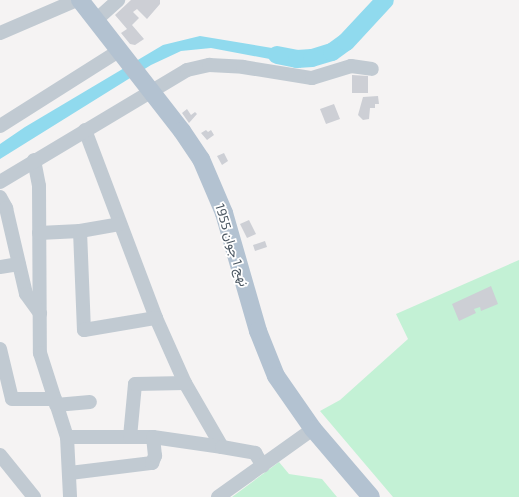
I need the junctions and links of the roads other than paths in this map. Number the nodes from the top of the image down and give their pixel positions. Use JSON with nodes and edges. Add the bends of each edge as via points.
{"nodes":[{"id":1,"x":79,"y":0,"type":"edge"},
{"id":2,"x":118,"y":0,"type":"edge"},
{"id":3,"x":96,"y":20,"type":"junction"},
{"id":4,"x":0,"y":33,"type":"edge"},
{"id":5,"x":124,"y":55,"type":"junction"},
{"id":6,"x":372,"y":69,"type":"dead end"},
{"id":7,"x":145,"y":83,"type":"junction"},
{"id":8,"x":0,"y":126,"type":"edge"},
{"id":9,"x":84,"y":130,"type":"junction"},
{"id":10,"x":34,"y":160,"type":"junction"},
{"id":11,"x":0,"y":182,"type":"edge"},
{"id":12,"x":0,"y":197,"type":"edge"},
{"id":13,"x":119,"y":224,"type":"junction"},
{"id":14,"x":80,"y":231,"type":"junction"},
{"id":15,"x":39,"y":233,"type":"junction"},
{"id":16,"x":19,"y":264,"type":"junction"},
{"id":17,"x":0,"y":267,"type":"edge"},
{"id":18,"x":40,"y":312,"type":"junction"},
{"id":19,"x":156,"y":318,"type":"junction"},
{"id":20,"x":0,"y":349,"type":"edge"},
{"id":21,"x":185,"y":383,"type":"junction"},
{"id":22,"x":56,"y":402,"type":"junction"},
{"id":23,"x":90,"y":402,"type":"dead end"},
{"id":24,"x":313,"y":429,"type":"junction"},
{"id":25,"x":67,"y":437,"type":"junction"},
{"id":26,"x":130,"y":437,"type":"junction"},
{"id":27,"x":153,"y":437,"type":"junction"},
{"id":28,"x":222,"y":446,"type":"junction"},
{"id":29,"x":0,"y":455,"type":"edge"},
{"id":30,"x":263,"y":466,"type":"junction"},
{"id":31,"x":70,"y":473,"type":"junction"},
{"id":32,"x":34,"y":497,"type":"edge"},
{"id":33,"x":70,"y":497,"type":"edge"},
{"id":34,"x":218,"y":497,"type":"edge"},
{"id":35,"x":371,"y":497,"type":"edge"}],
"edges":[{"from":1,"to":3,"type":"main road","name":"نهج 1 جوان 1955"},
{"from":1,"to":4,"type":"street"},
{"from":2,"to":3,"type":"street"},
{"from":3,"to":5,"type":"main road","name":"نهج 1 جوان 1955"},
{"from":5,"to":7,"type":"main road","name":"نهج 1 جوان 1955"},
{"from":5,"to":8,"type":"street"},
{"from":6,"to":7,"type":"street","via":[[351,66],[312,78],[243,67],[209,66]]},
{"from":7,"to":9,"type":"street"},
{"from":7,"to":24,"type":"main road","name":"نهج 1 جوان 1955","via":[[182,131],[213,184],[267,354],[276,376]]},
{"from":9,"to":10,"type":"street"},
{"from":9,"to":13,"type":"street"},
{"from":10,"to":11,"type":"street"},
{"from":10,"to":15,"type":"street","via":[[39,186]]},
{"from":12,"to":16,"type":"street","via":[[6,208]]},
{"from":13,"to":14,"type":"street"},
{"from":13,"to":19,"type":"street"},
{"from":14,"to":15,"type":"street"},
{"from":14,"to":19,"type":"street","via":[[84,330]]},
{"from":15,"to":18,"type":"street"},
{"from":16,"to":17,"type":"street"},
{"from":16,"to":18,"type":"street","via":[[26,294]]},
{"from":18,"to":22,"type":"street","via":[[40,353]]},
{"from":19,"to":21,"type":"street"},
{"from":20,"to":22,"type":"street","via":[[12,399]]},
{"from":21,"to":26,"type":"street","via":[[135,384]]},
{"from":21,"to":28,"type":"street"},
{"from":22,"to":23,"type":"street"},
{"from":22,"to":25,"type":"street"},
{"from":24,"to":30,"type":"street"},
{"from":24,"to":35,"type":"main road","name":"نهج 1 جوان 1955"},
{"from":25,"to":26,"type":"street"},
{"from":25,"to":31,"type":"street"},
{"from":26,"to":27,"type":"street"},
{"from":27,"to":28,"type":"street"},
{"from":27,"to":31,"type":"street","via":[[155,456],[152,463]]},
{"from":28,"to":30,"type":"street","via":[[255,453]]},
{"from":29,"to":32,"type":"street"},
{"from":30,"to":34,"type":"street"},
{"from":31,"to":33,"type":"street"}]}
